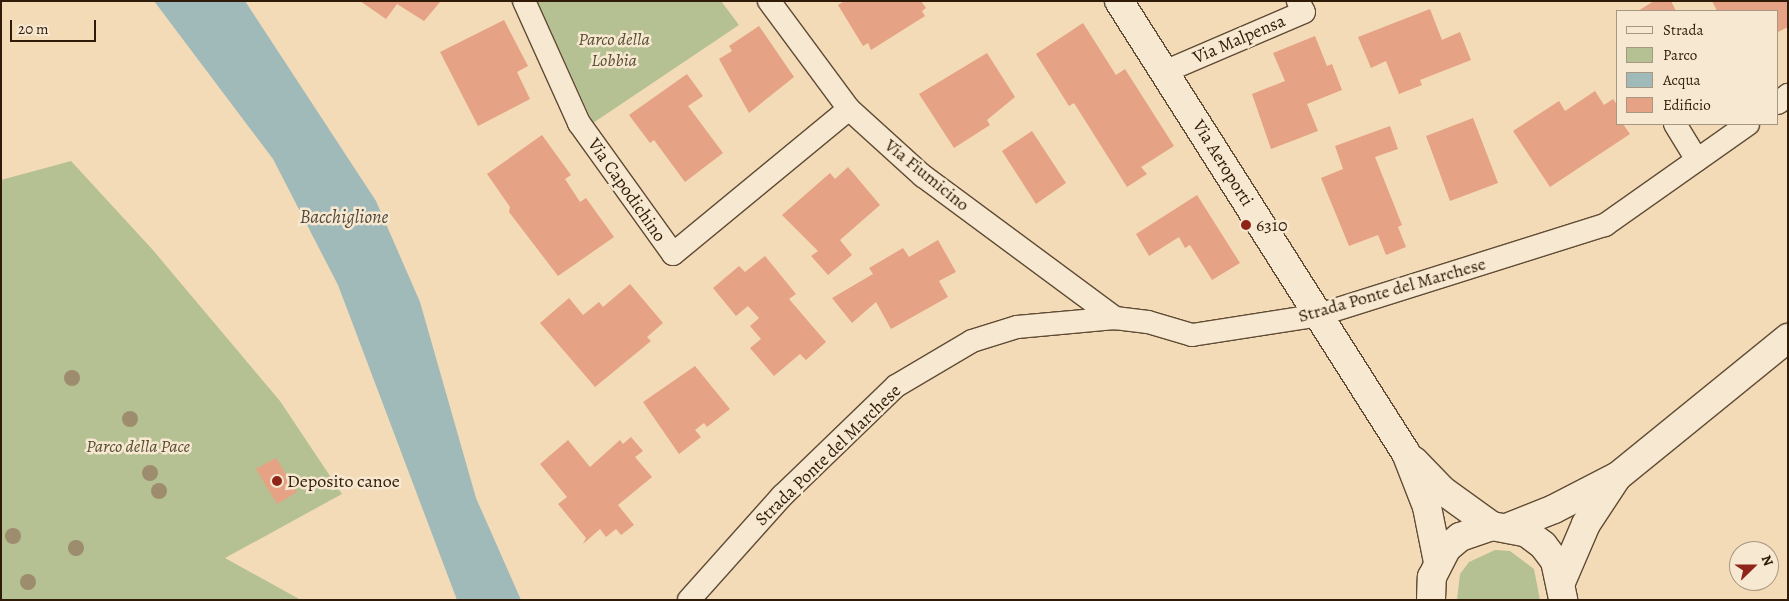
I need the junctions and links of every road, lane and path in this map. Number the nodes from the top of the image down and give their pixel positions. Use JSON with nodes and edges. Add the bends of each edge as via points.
{"nodes":[{"id":1,"x":524,"y":1,"type":"edge"},
{"id":2,"x":769,"y":1,"type":"edge"},
{"id":3,"x":1119,"y":1,"type":"edge"},
{"id":4,"x":1298,"y":1,"type":"edge"},
{"id":5,"x":1164,"y":72,"type":"junction"},
{"id":6,"x":849,"y":109,"type":"junction"},
{"id":7,"x":1676,"y":125,"type":"edge"},
{"id":8,"x":1747,"y":125,"type":"edge"},
{"id":9,"x":1697,"y":160,"type":"junction"},
{"id":10,"x":1319,"y":315,"type":"junction"},
{"id":11,"x":1115,"y":318,"type":"junction"},
{"id":12,"x":1788,"y":338,"type":"edge"},
{"id":13,"x":1406,"y":453,"type":"junction"},
{"id":14,"x":1618,"y":476,"type":"junction"},
{"id":15,"x":1500,"y":526,"type":"junction"},
{"id":16,"x":1438,"y":562,"type":"junction"},
{"id":17,"x":1562,"y":590,"type":"edge"},
{"id":18,"x":1429,"y":598,"type":"edge"},
{"id":19,"x":689,"y":600,"type":"edge"}],
"edges":[{"from":1,"to":6,"type":"street","name":"Via Capodichino","via":[[579,122],[673,254]]},
{"from":2,"to":6,"type":"street","name":"Via Fiumicino"},
{"from":3,"to":5,"type":"street","name":"Via Aeroporti"},
{"from":4,"to":5,"type":"street","name":"Via Malpensa","via":[[1304,12]]},
{"from":5,"to":10,"type":"street","name":"Via Aeroporti"},
{"from":6,"to":11,"type":"street","name":"Via Fiumicino","via":[[923,176]]},
{"from":7,"to":9,"type":"street"},
{"from":8,"to":9,"type":"street","name":"Strada Ponte del Marchese"},
{"from":9,"to":10,"type":"street","name":"Strada Ponte del Marchese","via":[[1605,224]]},
{"from":10,"to":11,"type":"street","name":"Strada Ponte del Marchese","via":[[1192,334],[1148,322]]},
{"from":10,"to":13,"type":"street","name":"Via Aeroporti"},
{"from":11,"to":19,"type":"street","name":"Strada Ponte del Marchese","via":[[1017,327],[972,341],[896,386],[782,496]]},
{"from":12,"to":14,"type":"street"},
{"from":13,"to":15,"type":"street","name":"Via Aeroporti","via":[[1442,490]]},
{"from":13,"to":16,"type":"street","name":"Via Aeroporti","via":[[1427,507]]},
{"from":14,"to":15,"type":"street","via":[[1554,510]]},
{"from":14,"to":17,"type":"street","via":[[1586,524]]},
{"from":15,"to":16,"type":"street","via":[[1460,536]]},
{"from":15,"to":17,"type":"street","via":[[1543,545],[1556,561]]},
{"from":16,"to":18,"type":"street"}]}
